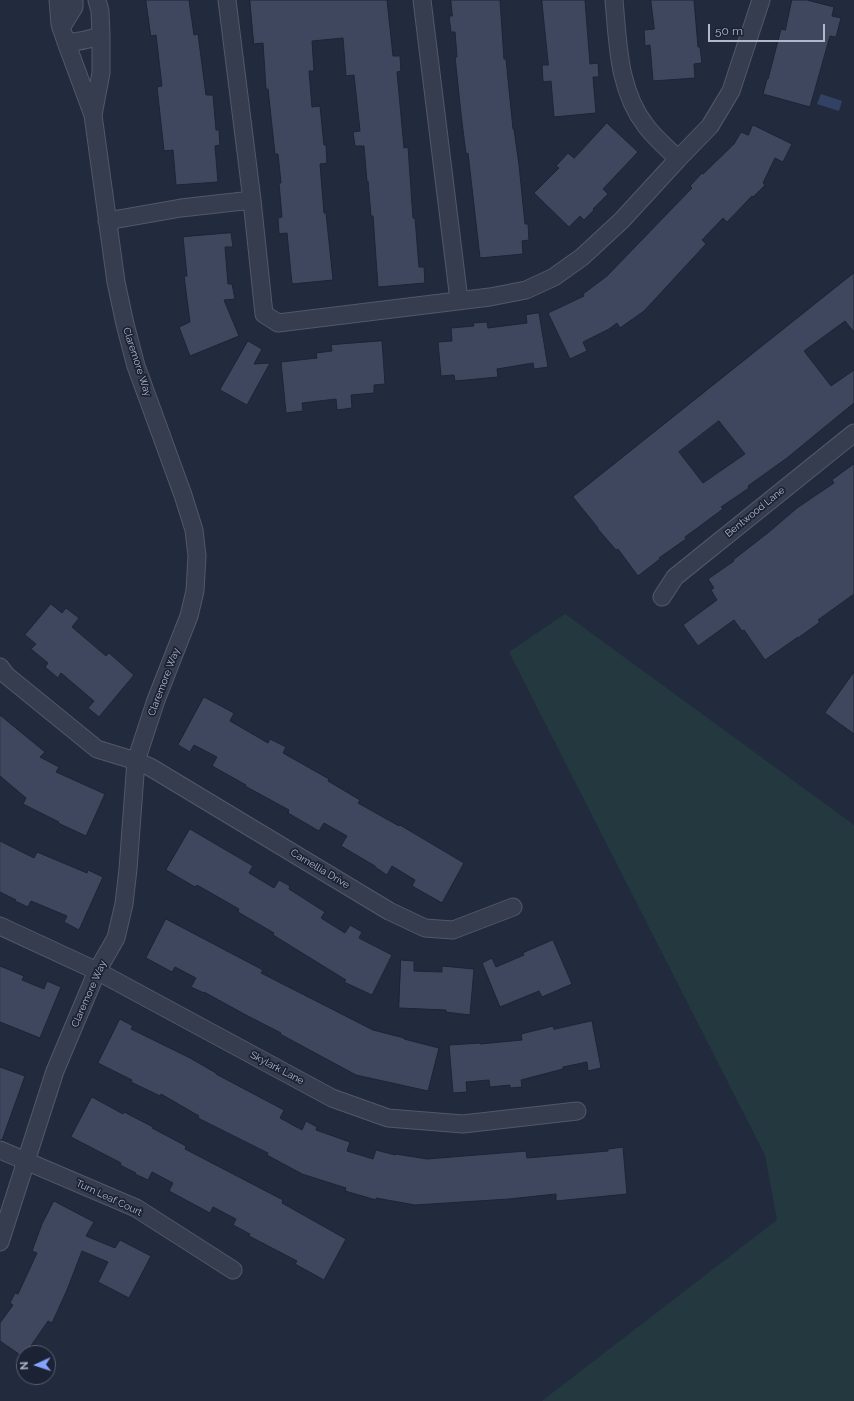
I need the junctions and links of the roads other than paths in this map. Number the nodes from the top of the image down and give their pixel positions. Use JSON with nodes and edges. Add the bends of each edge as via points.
{"nodes":[{"id":1,"x":58,"y":0,"type":"edge"},
{"id":2,"x":74,"y":0,"type":"edge"},
{"id":3,"x":97,"y":0,"type":"edge"},
{"id":4,"x":227,"y":0,"type":"edge"},
{"id":5,"x":422,"y":0,"type":"edge"},
{"id":6,"x":614,"y":0,"type":"edge"},
{"id":7,"x":762,"y":0,"type":"edge"},
{"id":8,"x":101,"y":34,"type":"junction"},
{"id":9,"x":64,"y":35,"type":"junction"},
{"id":10,"x":93,"y":115,"type":"junction"},
{"id":11,"x":678,"y":159,"type":"junction"},
{"id":12,"x":252,"y":200,"type":"junction"},
{"id":13,"x":108,"y":221,"type":"junction"},
{"id":14,"x":459,"y":300,"type":"junction"},
{"id":15,"x":854,"y":433,"type":"edge"},
{"id":16,"x":662,"y":597,"type":"dead end"},
{"id":17,"x":0,"y":667,"type":"edge"},
{"id":18,"x":136,"y":761,"type":"junction"},
{"id":19,"x":514,"y":907,"type":"dead end"},
{"id":20,"x":0,"y":926,"type":"edge"},
{"id":21,"x":97,"y":972,"type":"junction"},
{"id":22,"x":577,"y":1110,"type":"dead end"},
{"id":23,"x":0,"y":1150,"type":"edge"},
{"id":24,"x":27,"y":1161,"type":"junction"},
{"id":25,"x":0,"y":1242,"type":"edge"},
{"id":26,"x":233,"y":1270,"type":"dead end"}],
"edges":[{"from":1,"to":9,"type":"street","name":"Claremore Way"},
{"from":2,"to":9,"type":"street"},
{"from":3,"to":8,"type":"street","name":"Claremore Way"},
{"from":4,"to":12,"type":"street"},
{"from":5,"to":14,"type":"street"},
{"from":6,"to":11,"type":"street","via":[[622,74],[632,103],[646,126]]},
{"from":7,"to":11,"type":"street","via":[[731,91],[710,126]]},
{"from":8,"to":9,"type":"street","via":[[77,42]]},
{"from":8,"to":10,"type":"street","name":"Claremore Way","via":[[101,73]]},
{"from":9,"to":10,"type":"street","name":"Claremore Way"},
{"from":10,"to":13,"type":"street","name":"Claremore Way"},
{"from":11,"to":14,"type":"street","via":[[622,220],[582,257],[554,277],[526,290]]},
{"from":12,"to":13,"type":"street","via":[[181,208]]},
{"from":12,"to":14,"type":"street","via":[[264,314],[278,323]]},
{"from":13,"to":18,"type":"street","name":"Claremore Way","via":[[116,282],[136,366],[184,495],[194,530],[197,556],[195,591],[189,616],[156,700]]},
{"from":15,"to":16,"type":"street","name":"Bentwood Lane","via":[[675,577]]},
{"from":17,"to":18,"type":"street","name":"Camellia Drive","via":[[6,675],[97,749]]},
{"from":18,"to":19,"type":"street","name":"Camellia Drive","via":[[389,911],[425,928],[453,930]]},
{"from":18,"to":21,"type":"street","name":"Claremore Way","via":[[124,904],[116,938]]},
{"from":20,"to":21,"type":"street","name":"Skylark Lane"},
{"from":21,"to":22,"type":"street","name":"Skylark Lane","via":[[332,1098],[388,1118],[464,1124]]},
{"from":21,"to":24,"type":"street","name":"Claremore Way","via":[[55,1071]]},
{"from":23,"to":24,"type":"street","name":"Turn Leaf Court"},
{"from":24,"to":25,"type":"street","name":"Claremore Way"},
{"from":24,"to":26,"type":"street","name":"Turn Leaf Court","via":[[136,1208]]}]}
